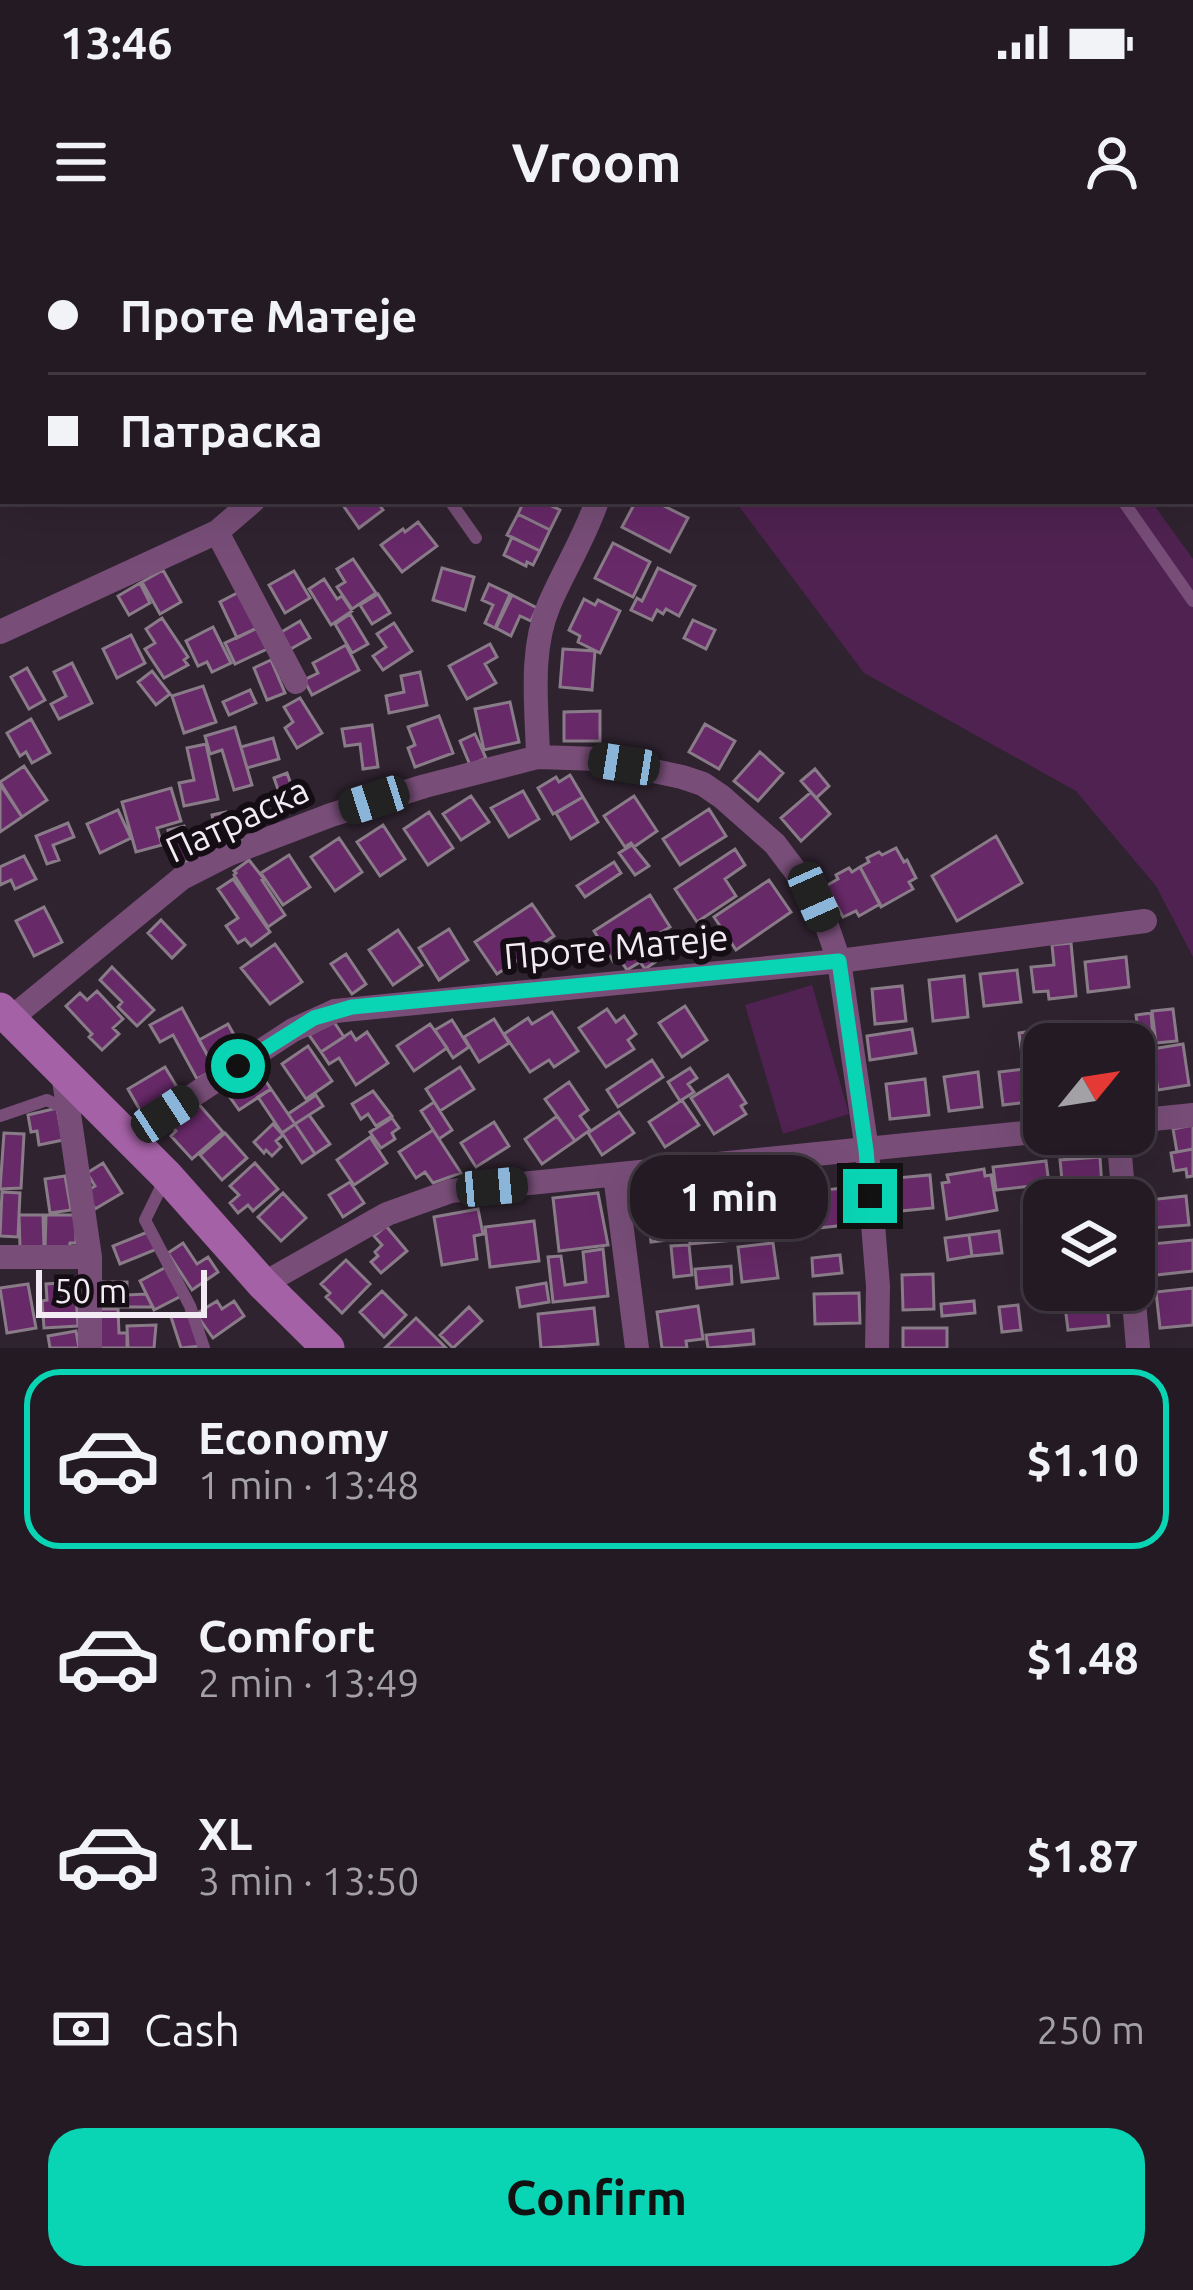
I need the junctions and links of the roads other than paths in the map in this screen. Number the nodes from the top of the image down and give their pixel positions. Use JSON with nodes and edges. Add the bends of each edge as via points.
{"nodes":[{"id":1,"x":250,"y":504,"type":"edge"},
{"id":2,"x":452,"y":504,"type":"edge"},
{"id":3,"x":597,"y":504,"type":"edge"},
{"id":4,"x":1125,"y":504,"type":"edge"},
{"id":5,"x":217,"y":532,"type":"junction"},
{"id":6,"x":476,"y":538,"type":"dead end"},
{"id":7,"x":1193,"y":601,"type":"edge"},
{"id":8,"x":0,"y":632,"type":"edge"},
{"id":9,"x":296,"y":682,"type":"dead end"},
{"id":10,"x":538,"y":757,"type":"junction"},
{"id":11,"x":1145,"y":921,"type":"dead end"},
{"id":12,"x":839,"y":961,"type":"junction"},
{"id":13,"x":3,"y":1013,"type":"edge"},
{"id":14,"x":63,"y":1073,"type":"junction"},
{"id":15,"x":68,"y":1110,"type":"junction"},
{"id":16,"x":1193,"y":1115,"type":"edge"},
{"id":17,"x":0,"y":1116,"type":"edge"},
{"id":18,"x":1155,"y":1119,"type":"edge"},
{"id":19,"x":1023,"y":1133,"type":"edge"},
{"id":20,"x":128,"y":1138,"type":"junction"},
{"id":21,"x":866,"y":1150,"type":"junction"},
{"id":22,"x":615,"y":1175,"type":"junction"},
{"id":23,"x":167,"y":1176,"type":"junction"},
{"id":24,"x":0,"y":1257,"type":"edge"},
{"id":25,"x":90,"y":1257,"type":"junction"},
{"id":26,"x":262,"y":1284,"type":"junction"},
{"id":27,"x":1135,"y":1311,"type":"edge"},
{"id":28,"x":90,"y":1348,"type":"edge"},
{"id":29,"x":204,"y":1348,"type":"edge"},
{"id":30,"x":328,"y":1348,"type":"edge"},
{"id":31,"x":637,"y":1348,"type":"edge"},
{"id":32,"x":878,"y":1348,"type":"edge"},
{"id":33,"x":1138,"y":1348,"type":"edge"}],
"edges":[{"from":1,"to":5,"type":"street"},
{"from":2,"to":6,"type":"lane"},
{"from":3,"to":10,"type":"street","via":[[539,638]]},
{"from":4,"to":7,"type":"lane"},
{"from":5,"to":8,"type":"street"},
{"from":5,"to":9,"type":"street"},
{"from":10,"to":12,"type":"street","name":"Патраска","via":[[598,759],[703,784],[797,872]]},
{"from":10,"to":13,"type":"street","name":"Патраска","via":[[374,800],[229,854],[182,878]]},
{"from":11,"to":12,"type":"street","name":"Проте Матеје"},
{"from":12,"to":20,"type":"street","name":"Проте Матеје","via":[[335,1011]]},
{"from":12,"to":21,"type":"street","name":"Патраска"},
{"from":13,"to":14,"type":"main road"},
{"from":14,"to":15,"type":"street"},
{"from":14,"to":20,"type":"main road"},
{"from":15,"to":17,"type":"lane","via":[[47,1100]]},
{"from":15,"to":25,"type":"street"},
{"from":16,"to":18,"type":"street"},
{"from":19,"to":21,"type":"street"},
{"from":20,"to":23,"type":"main road"},
{"from":21,"to":22,"type":"street"},
{"from":21,"to":32,"type":"street","name":"Патраска"},
{"from":22,"to":26,"type":"street","via":[[434,1196]]},
{"from":22,"to":31,"type":"street"},
{"from":23,"to":26,"type":"main road"},
{"from":23,"to":29,"type":"lane","via":[[145,1220]]},
{"from":24,"to":25,"type":"street"},
{"from":25,"to":28,"type":"street"},
{"from":26,"to":30,"type":"main road"},
{"from":27,"to":33,"type":"street"}]}
